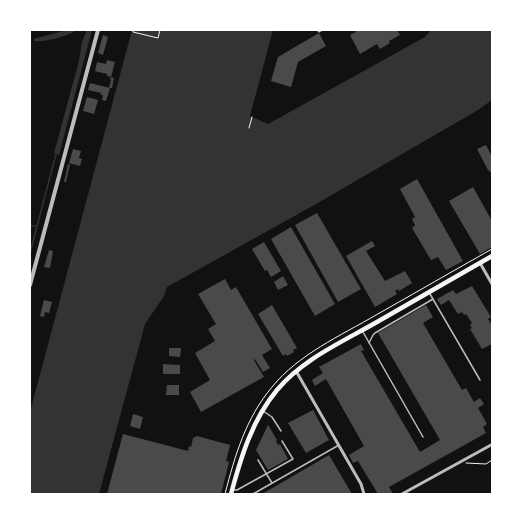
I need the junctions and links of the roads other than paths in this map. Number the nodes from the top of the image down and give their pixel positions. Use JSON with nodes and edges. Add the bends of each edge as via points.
{"nodes":[{"id":1,"x":98,"y":30,"type":"edge"},
{"id":2,"x":492,"y":256,"type":"edge"},
{"id":3,"x":480,"y":262,"type":"junction"},
{"id":4,"x":492,"y":284,"type":"edge"},
{"id":5,"x":30,"y":285,"type":"edge"},
{"id":6,"x":429,"y":292,"type":"junction"},
{"id":7,"x":433,"y":299,"type":"junction"},
{"id":8,"x":362,"y":331,"type":"junction"},
{"id":9,"x":369,"y":343,"type":"junction"},
{"id":10,"x":296,"y":371,"type":"junction"},
{"id":11,"x":480,"y":380,"type":"dead end"},
{"id":12,"x":262,"y":410,"type":"junction"},
{"id":13,"x":281,"y":431,"type":"dead end"},
{"id":14,"x":423,"y":437,"type":"dead end"},
{"id":15,"x":282,"y":441,"type":"dead end"},
{"id":16,"x":339,"y":444,"type":"junction"},
{"id":17,"x":491,"y":445,"type":"dead end"},
{"id":18,"x":258,"y":460,"type":"dead end"},
{"id":19,"x":266,"y":474,"type":"junction"},
{"id":20,"x":272,"y":483,"type":"junction"},
{"id":21,"x":232,"y":492,"type":"edge"},
{"id":22,"x":254,"y":494,"type":"edge"},
{"id":23,"x":364,"y":494,"type":"edge"},
{"id":24,"x":402,"y":494,"type":"edge"}],
"edges":[{"from":1,"to":5,"type":"street"},
{"from":2,"to":3,"type":"main road"},
{"from":3,"to":4,"type":"street"},
{"from":3,"to":6,"type":"main road"},
{"from":6,"to":7,"type":"lane"},
{"from":6,"to":8,"type":"main road"},
{"from":7,"to":9,"type":"lane","via":[[375,333]]},
{"from":7,"to":11,"type":"lane"},
{"from":8,"to":9,"type":"lane"},
{"from":8,"to":10,"type":"main road"},
{"from":9,"to":14,"type":"lane"},
{"from":10,"to":12,"type":"main road"},
{"from":10,"to":16,"type":"street"},
{"from":12,"to":13,"type":"lane","via":[[272,417]]},
{"from":12,"to":21,"type":"main road","via":[[247,440]]},
{"from":15,"to":19,"type":"lane","via":[[293,459]]},
{"from":16,"to":20,"type":"lane"},
{"from":16,"to":23,"type":"street","via":[[362,484]]},
{"from":17,"to":24,"type":"street"},
{"from":18,"to":19,"type":"lane"},
{"from":19,"to":20,"type":"lane"},
{"from":19,"to":21,"type":"lane"},
{"from":20,"to":22,"type":"lane"}]}
